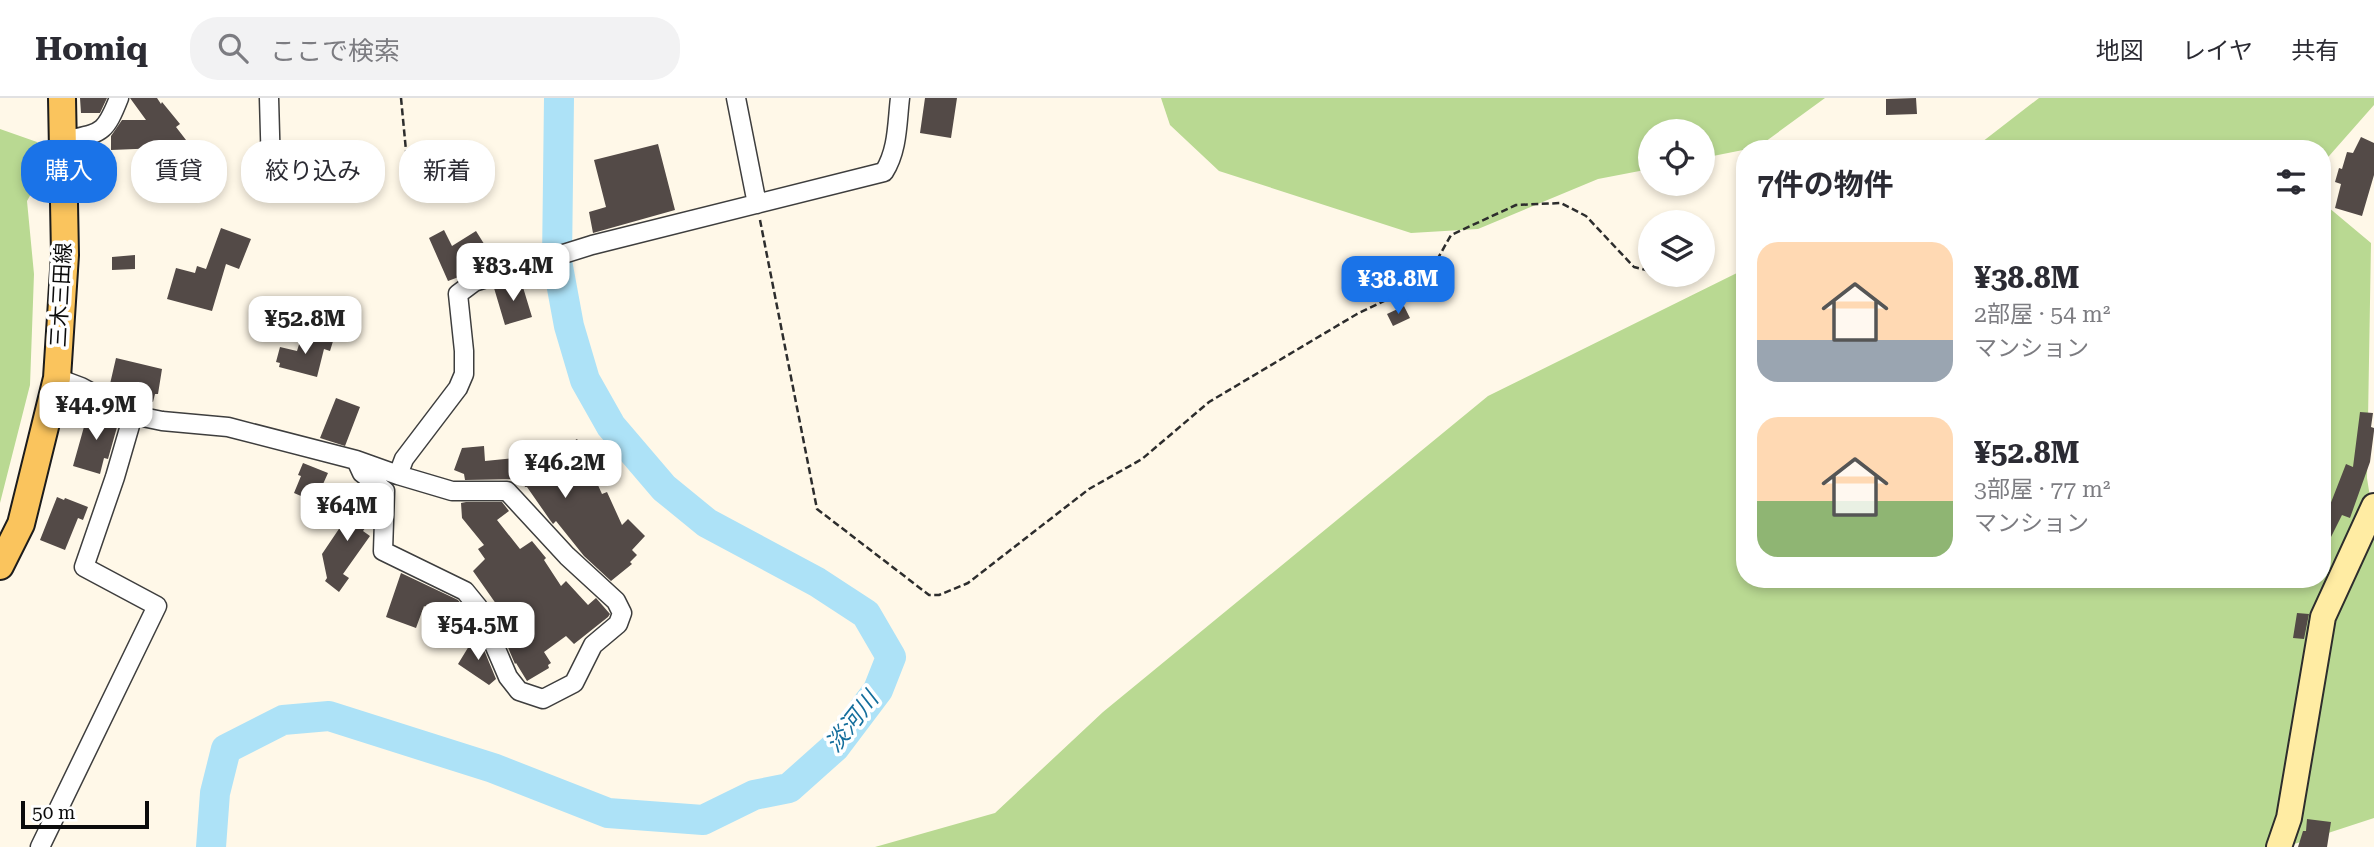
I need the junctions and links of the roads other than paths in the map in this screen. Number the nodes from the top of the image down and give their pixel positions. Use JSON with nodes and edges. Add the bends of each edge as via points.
{"nodes":[{"id":1,"x":62,"y":98,"type":"edge"},
{"id":2,"x":118,"y":98,"type":"edge"},
{"id":3,"x":269,"y":98,"type":"edge"},
{"id":4,"x":736,"y":98,"type":"edge"},
{"id":5,"x":900,"y":98,"type":"edge"},
{"id":6,"x":62,"y":140,"type":"edge"},
{"id":7,"x":66,"y":140,"type":"edge"},
{"id":8,"x":270,"y":140,"type":"edge"},
{"id":9,"x":64,"y":203,"type":"edge"},
{"id":10,"x":757,"y":204,"type":"junction"},
{"id":11,"x":57,"y":378,"type":"junction"},
{"id":12,"x":134,"y":415,"type":"junction"},
{"id":13,"x":356,"y":460,"type":"junction"},
{"id":14,"x":398,"y":475,"type":"junction"},
{"id":15,"x":2374,"y":506,"type":"edge"},
{"id":16,"x":0,"y":566,"type":"edge"},
{"id":17,"x":40,"y":847,"type":"edge"},
{"id":18,"x":2279,"y":847,"type":"edge"}],
"edges":[{"from":1,"to":6,"type":"main road","name":"三木三田線"},
{"from":2,"to":7,"type":"street","via":[[108,124],[95,133]]},
{"from":3,"to":8,"type":"street"},
{"from":4,"to":10,"type":"street"},
{"from":5,"to":10,"type":"street","via":[[895,145],[884,172]]},
{"from":9,"to":11,"type":"main road","name":"三木三田線"},
{"from":10,"to":14,"type":"street","via":[[519,266],[474,282],[458,294],[464,374],[404,459]]},
{"from":11,"to":12,"type":"street"},
{"from":11,"to":16,"type":"main road","name":"三木三田線","via":[[21,524]]},
{"from":12,"to":13,"type":"street","via":[[228,427]]},
{"from":12,"to":17,"type":"street","via":[[83,567],[157,606]]},
{"from":13,"to":14,"type":"street"},
{"from":13,"to":14,"type":"street","via":[[362,473],[385,491],[383,551],[465,591],[478,607],[508,677],[519,691],[543,699],[574,683],[593,645],[618,624],[622,613],[615,601],[507,491],[452,491]]},
{"from":15,"to":18,"type":"street","via":[[2323,617]]}]}
